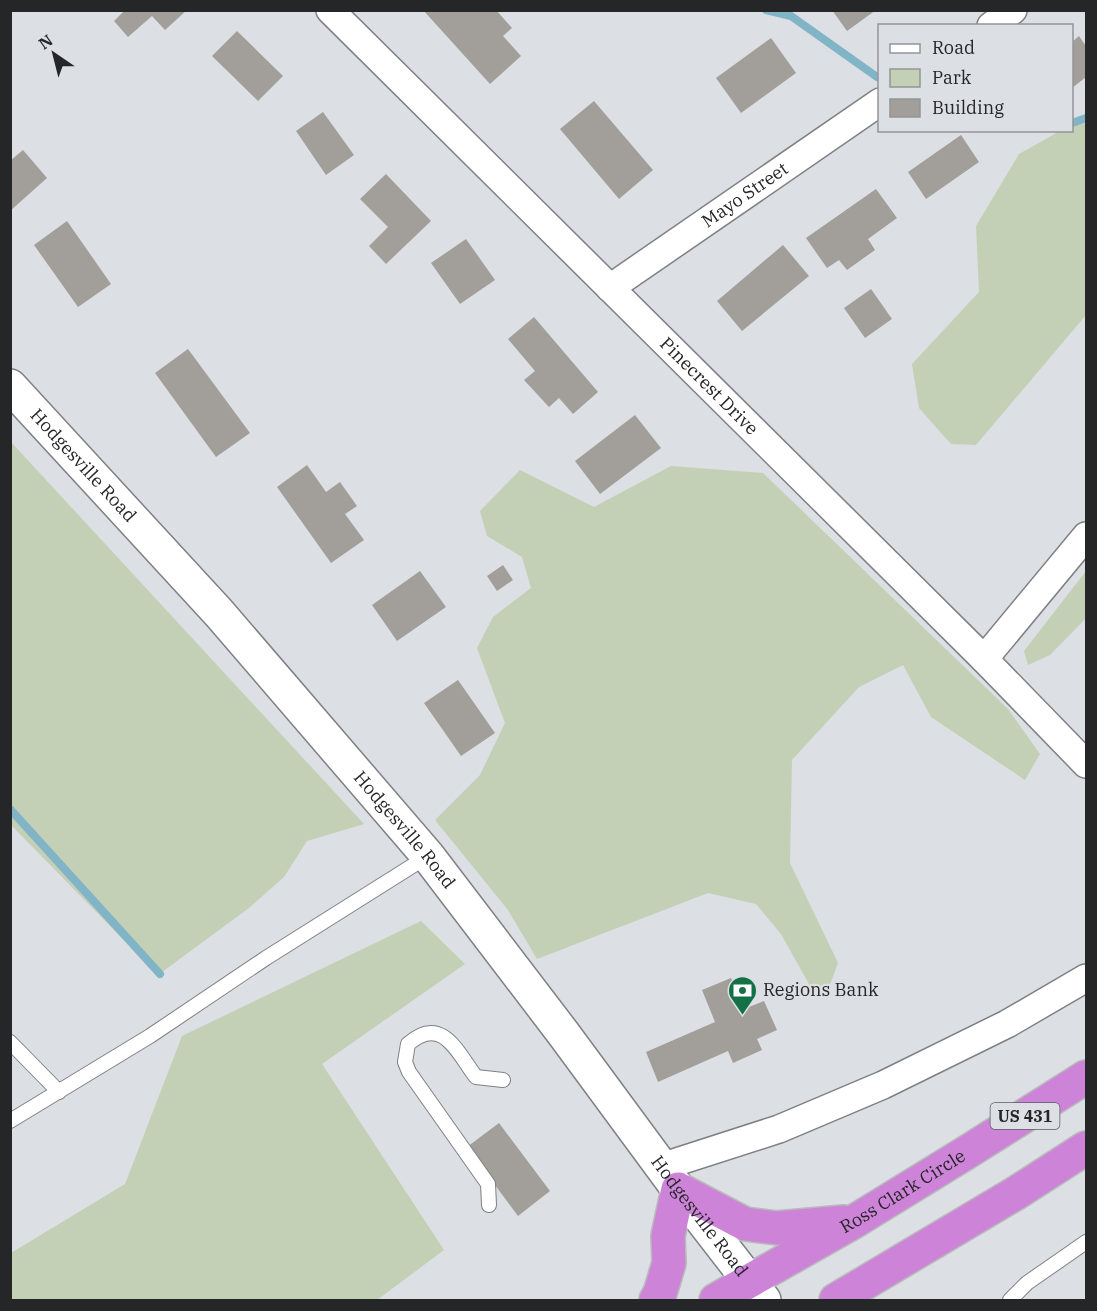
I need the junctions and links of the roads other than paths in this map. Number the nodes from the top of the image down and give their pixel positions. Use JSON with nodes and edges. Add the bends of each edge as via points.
{"nodes":[{"id":1,"x":330,"y":10,"type":"edge"},
{"id":2,"x":1013,"y":10,"type":"edge"},
{"id":3,"x":994,"y":24,"type":"edge"},
{"id":4,"x":878,"y":103,"type":"edge"},
{"id":5,"x":610,"y":288,"type":"junction"},
{"id":6,"x":10,"y":386,"type":"edge"},
{"id":7,"x":1086,"y":536,"type":"edge"},
{"id":8,"x":984,"y":659,"type":"junction"},
{"id":9,"x":1086,"y":764,"type":"edge"},
{"id":10,"x":428,"y":856,"type":"junction"},
{"id":11,"x":1086,"y":978,"type":"edge"},
{"id":12,"x":10,"y":1042,"type":"edge"},
{"id":13,"x":1086,"y":1077,"type":"edge"},
{"id":14,"x":503,"y":1080,"type":"dead end"},
{"id":15,"x":59,"y":1092,"type":"junction"},
{"id":16,"x":10,"y":1121,"type":"edge"},
{"id":17,"x":1086,"y":1148,"type":"edge"},
{"id":18,"x":670,"y":1178,"type":"junction"},
{"id":19,"x":489,"y":1205,"type":"dead end"},
{"id":20,"x":855,"y":1221,"type":"junction"},
{"id":21,"x":1086,"y":1242,"type":"edge"},
{"id":22,"x":904,"y":1261,"type":"junction"},
{"id":23,"x":757,"y":1291,"type":"edge"},
{"id":24,"x":656,"y":1300,"type":"edge"},
{"id":25,"x":716,"y":1300,"type":"edge"},
{"id":26,"x":836,"y":1300,"type":"edge"},
{"id":27,"x":879,"y":1300,"type":"edge"},
{"id":28,"x":1010,"y":1300,"type":"edge"}],
"edges":[{"from":1,"to":5,"type":"street","name":"Pinecrest Drive"},
{"from":2,"to":3,"type":"street"},
{"from":4,"to":5,"type":"street","name":"Mayo Street"},
{"from":5,"to":8,"type":"street","name":"Pinecrest Drive"},
{"from":6,"to":10,"type":"street","name":"Hodgesville Road","via":[[212,605]]},
{"from":7,"to":8,"type":"street"},
{"from":8,"to":9,"type":"street","name":"Pinecrest Drive"},
{"from":10,"to":15,"type":"lane"},
{"from":10,"to":18,"type":"street","name":"Hodgesville Road"},
{"from":11,"to":18,"type":"street","via":[[1007,1024],[883,1085]]},
{"from":12,"to":15,"type":"lane"},
{"from":13,"to":20,"type":"highway","name":"Ross Clark Circle","number":"US 431"},
{"from":14,"to":19,"type":"lane","via":[[476,1077],[441,1034],[423,1033],[408,1044],[405,1062],[409,1072],[488,1184]]},
{"from":15,"to":16,"type":"lane"},
{"from":17,"to":22,"type":"highway"},
{"from":18,"to":20,"type":"highway","via":[[745,1224],[777,1228]]},
{"from":18,"to":23,"type":"street","name":"Hodgesville Road"},
{"from":18,"to":24,"type":"highway","via":[[669,1263]]},
{"from":20,"to":23,"type":"highway","name":"Ross Clark Circle","number":"US 431"},
{"from":21,"to":28,"type":"lane","via":[[1027,1283]]},
{"from":22,"to":26,"type":"highway"},
{"from":22,"to":27,"type":"highway"},
{"from":23,"to":25,"type":"highway","name":"Ross Clark Circle","number":"US 431"}]}
